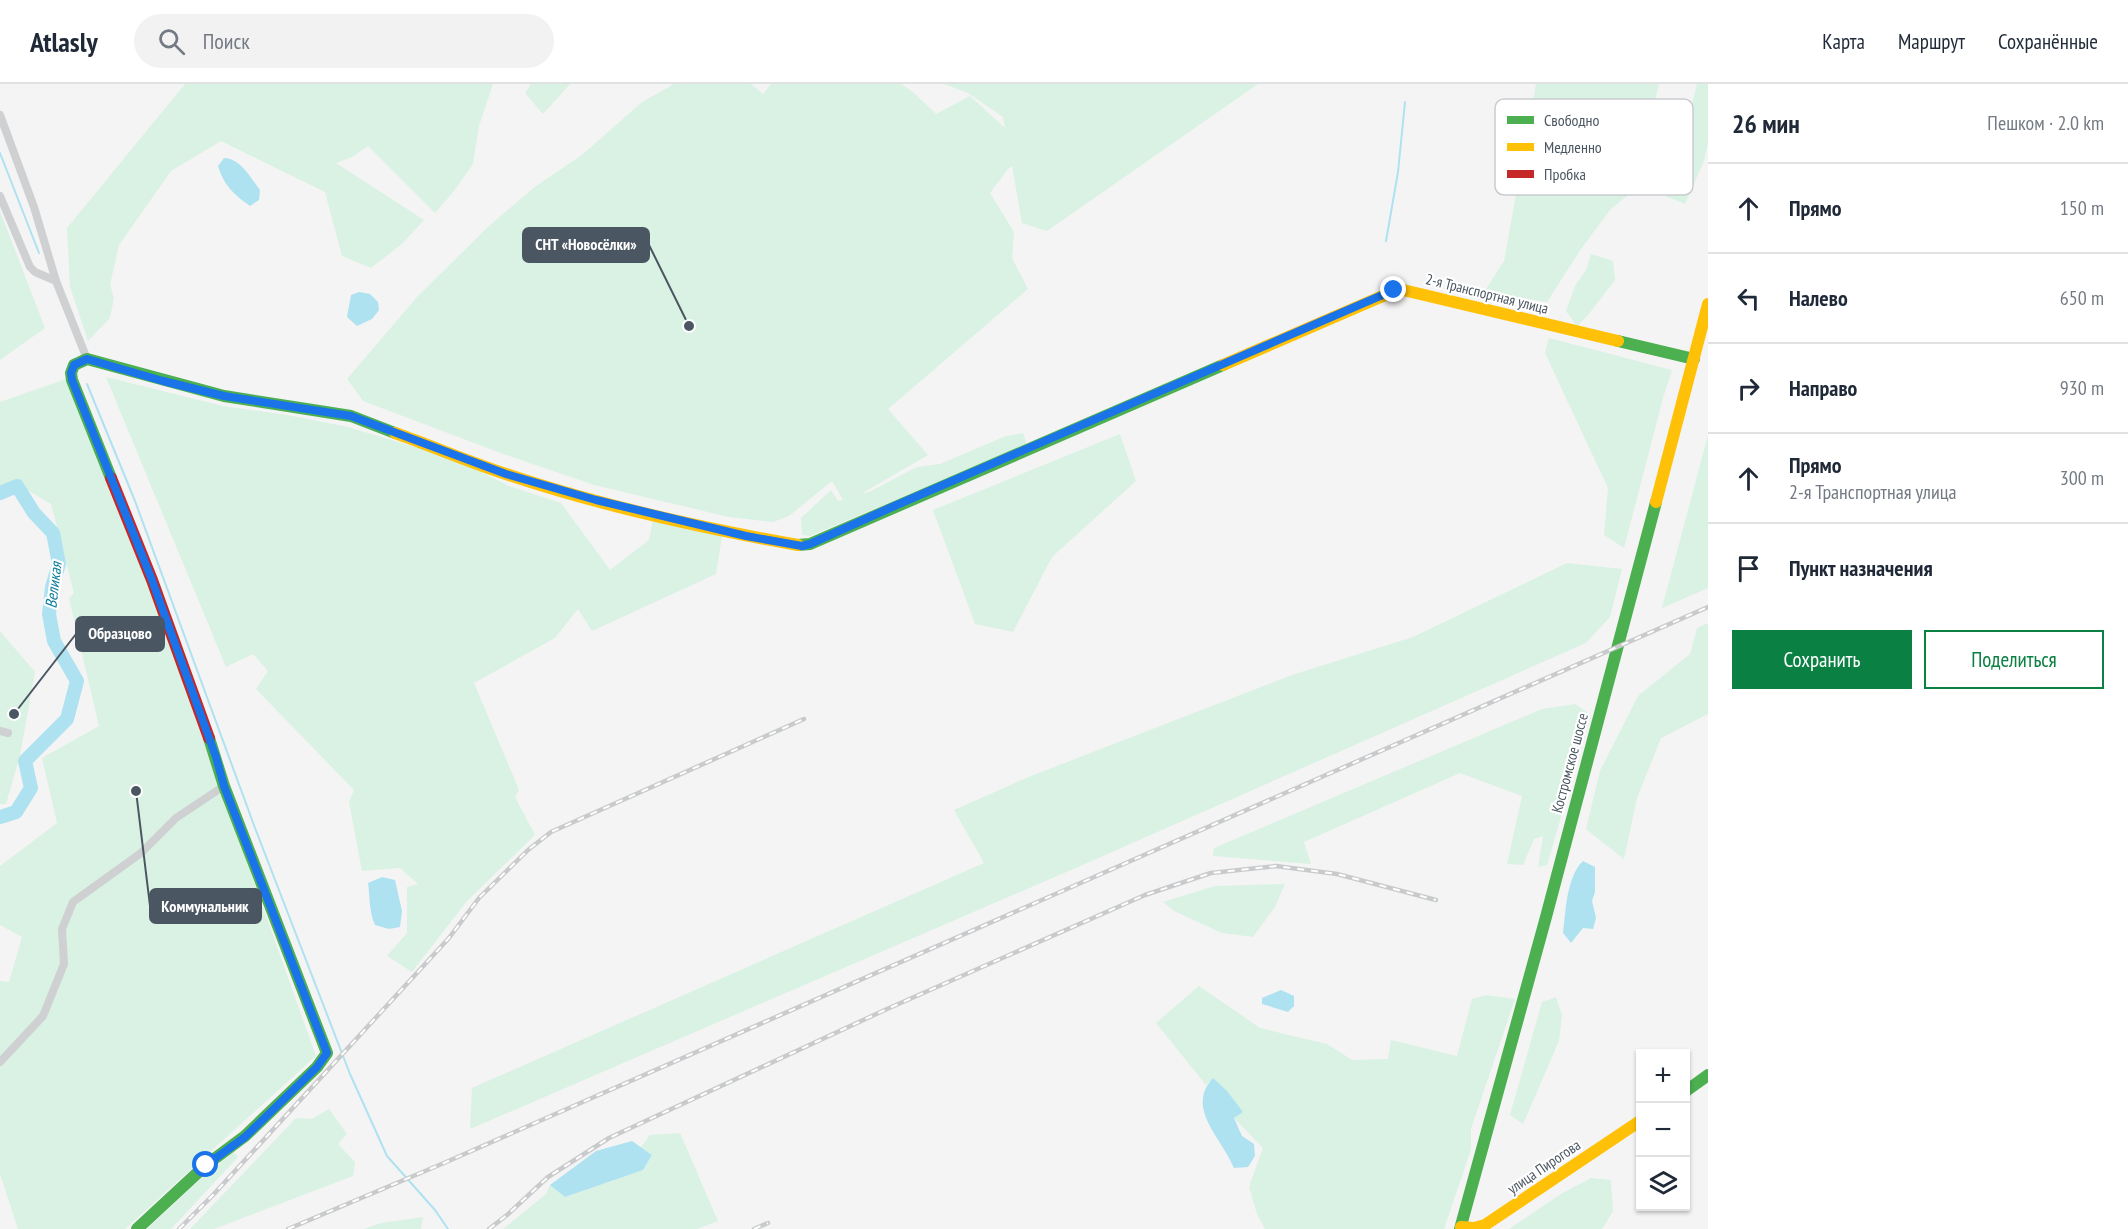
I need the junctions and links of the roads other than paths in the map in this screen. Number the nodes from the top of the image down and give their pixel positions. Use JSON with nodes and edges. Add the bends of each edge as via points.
{"nodes":[{"id":1,"x":0,"y":115,"type":"edge"},
{"id":2,"x":0,"y":196,"type":"edge"},
{"id":3,"x":56,"y":281,"type":"junction"},
{"id":4,"x":1708,"y":304,"type":"edge"},
{"id":5,"x":87,"y":359,"type":"junction"},
{"id":6,"x":1694,"y":359,"type":"junction"},
{"id":7,"x":224,"y":786,"type":"junction"},
{"id":8,"x":0,"y":1062,"type":"edge"},
{"id":9,"x":1708,"y":1076,"type":"edge"},
{"id":10,"x":1690,"y":1088,"type":"edge"},
{"id":11,"x":1636,"y":1124,"type":"edge"},
{"id":12,"x":1461,"y":1228,"type":"edge"},
{"id":13,"x":138,"y":1229,"type":"edge"}],
"edges":[{"from":1,"to":3,"type":"street"},
{"from":2,"to":3,"type":"street","via":[[30,267]]},
{"from":3,"to":5,"type":"street"},
{"from":4,"to":6,"type":"main road","name":"Костромское шоссе"},
{"from":5,"to":6,"type":"main road","name":"2-я Транспортная улица","via":[[224,396],[351,416],[506,474],[596,500],[802,546],[1399,289]]},
{"from":5,"to":7,"type":"main road","via":[[74,365],[72,380],[152,580]]},
{"from":6,"to":12,"type":"main road","name":"Костромское шоссе"},
{"from":7,"to":8,"type":"street","via":[[176,818],[141,853],[73,902],[62,929],[64,964],[43,1016]]},
{"from":7,"to":13,"type":"main road","via":[[327,1053],[245,1137],[206,1165]]},
{"from":9,"to":10,"type":"main road"},
{"from":11,"to":12,"type":"main road","name":"улица Пирогова","via":[[1485,1225]]}]}
